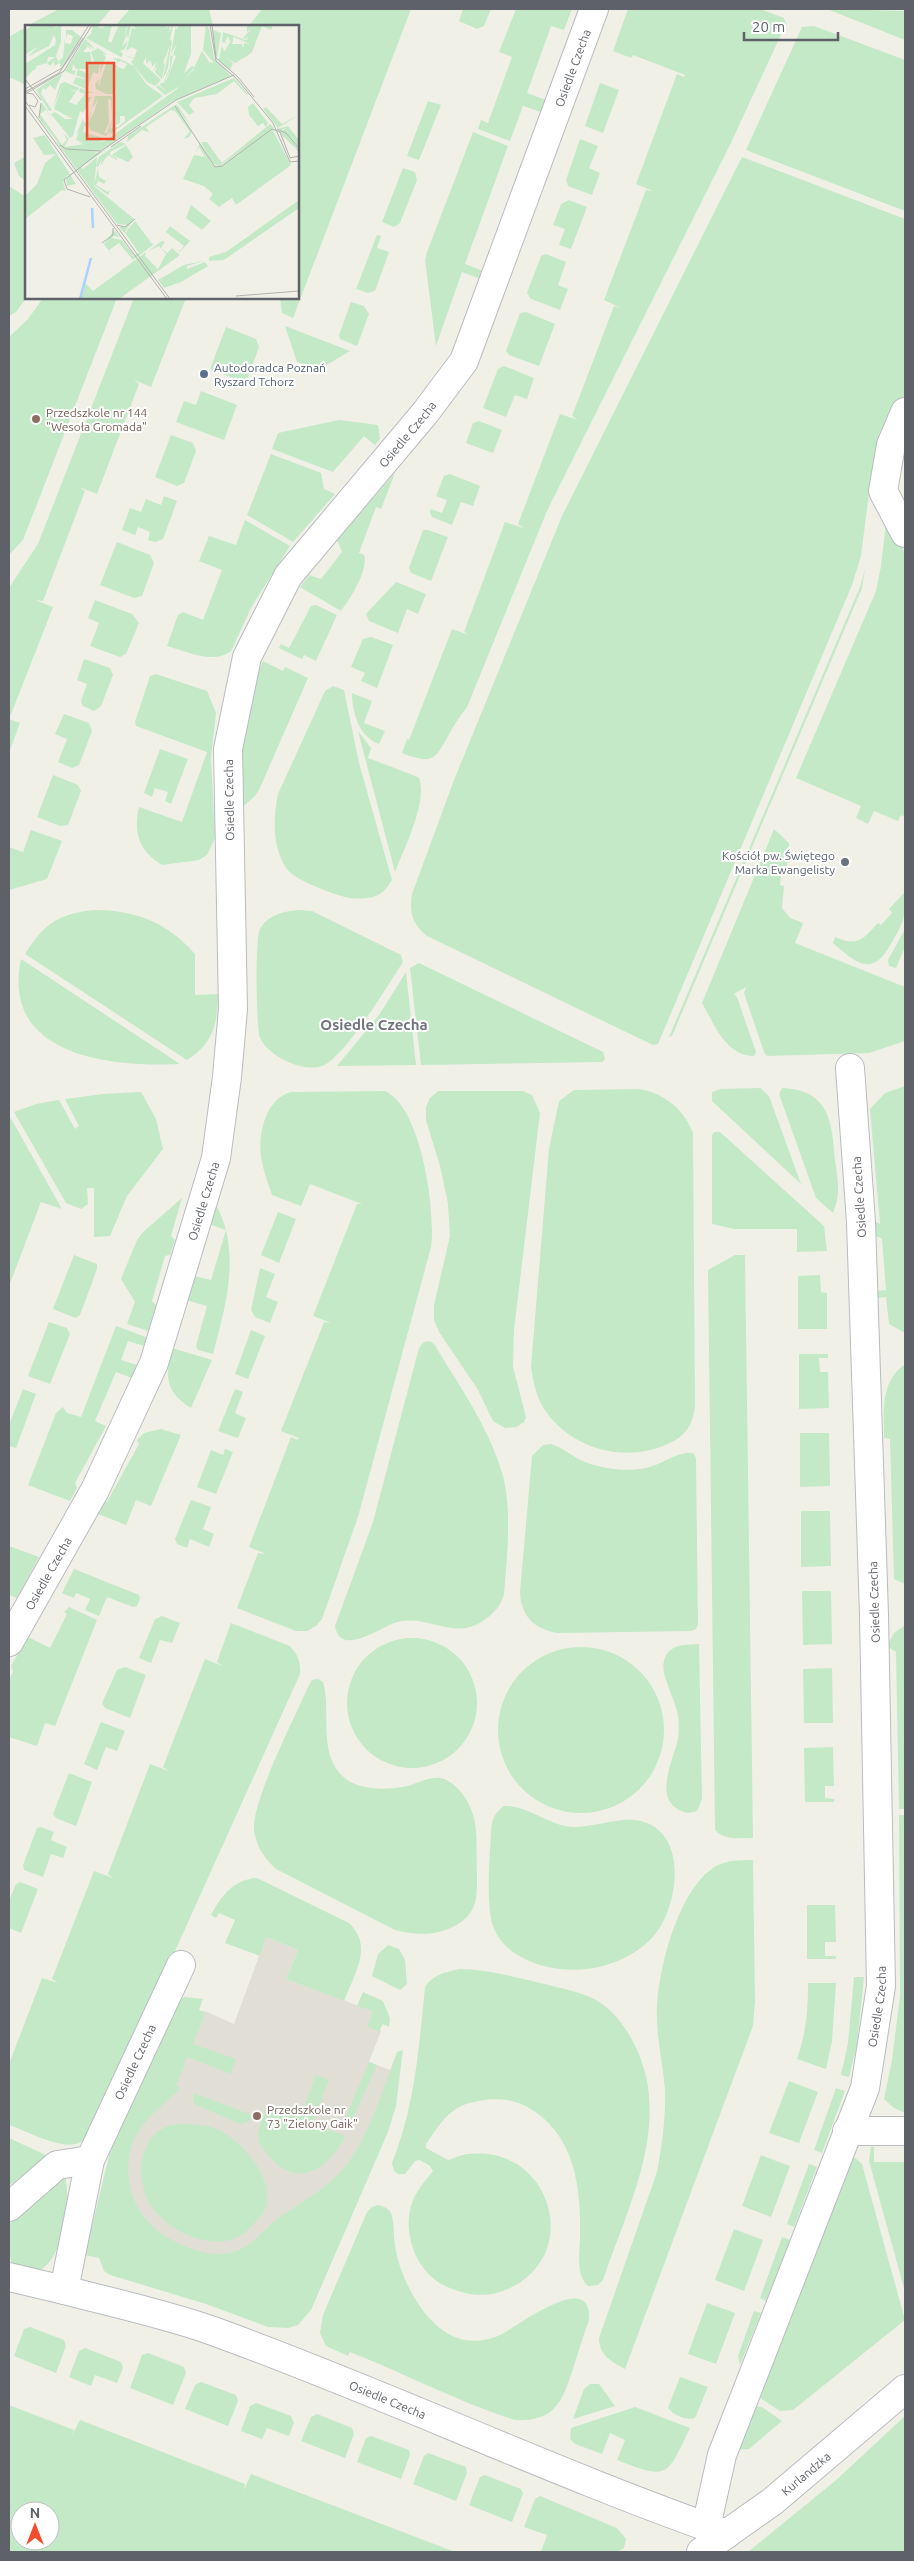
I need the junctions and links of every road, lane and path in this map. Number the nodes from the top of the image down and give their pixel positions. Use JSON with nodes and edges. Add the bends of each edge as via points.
{"nodes":[{"id":1,"x":594,"y":9,"type":"edge"},
{"id":2,"x":905,"y":412,"type":"edge"},
{"id":3,"x":905,"y":533,"type":"edge"},
{"id":4,"x":850,"y":1068,"type":"dead end"},
{"id":5,"x":9,"y":1642,"type":"edge"},
{"id":6,"x":181,"y":1965,"type":"dead end"},
{"id":7,"x":847,"y":2131,"type":"junction"},
{"id":8,"x":905,"y":2131,"type":"edge"},
{"id":9,"x":90,"y":2160,"type":"junction"},
{"id":10,"x":9,"y":2207,"type":"edge"},
{"id":11,"x":9,"y":2277,"type":"edge"},
{"id":12,"x":64,"y":2290,"type":"junction"},
{"id":13,"x":905,"y":2389,"type":"edge"},
{"id":14,"x":712,"y":2538,"type":"edge"}],
"edges":[{"from":1,"to":5,"type":"street","name":"Osiedle Czecha","via":[[464,361],[288,576],[247,658],[228,749],[233,1009],[216,1158],[154,1363],[95,1490]]},
{"from":2,"to":3,"type":"street","via":[[891,445],[883,492]]},
{"from":4,"to":7,"type":"street","name":"Osiedle Czecha","via":[[862,1231],[881,1986],[865,2088]]},
{"from":6,"to":9,"type":"street","name":"Osiedle Czecha"},
{"from":7,"to":8,"type":"street"},
{"from":7,"to":14,"type":"street","name":"Osiedle Czecha","via":[[722,2455]]},
{"from":9,"to":10,"type":"street","via":[[57,2166]]},
{"from":9,"to":12,"type":"street","name":"Osiedle Czecha"},
{"from":11,"to":12,"type":"street","name":"Osiedle Czecha"},
{"from":12,"to":14,"type":"street","name":"Osiedle Czecha","via":[[212,2331],[644,2504]]},
{"from":13,"to":14,"type":"street","name":"Kurlandzka","via":[[774,2501]]}]}
